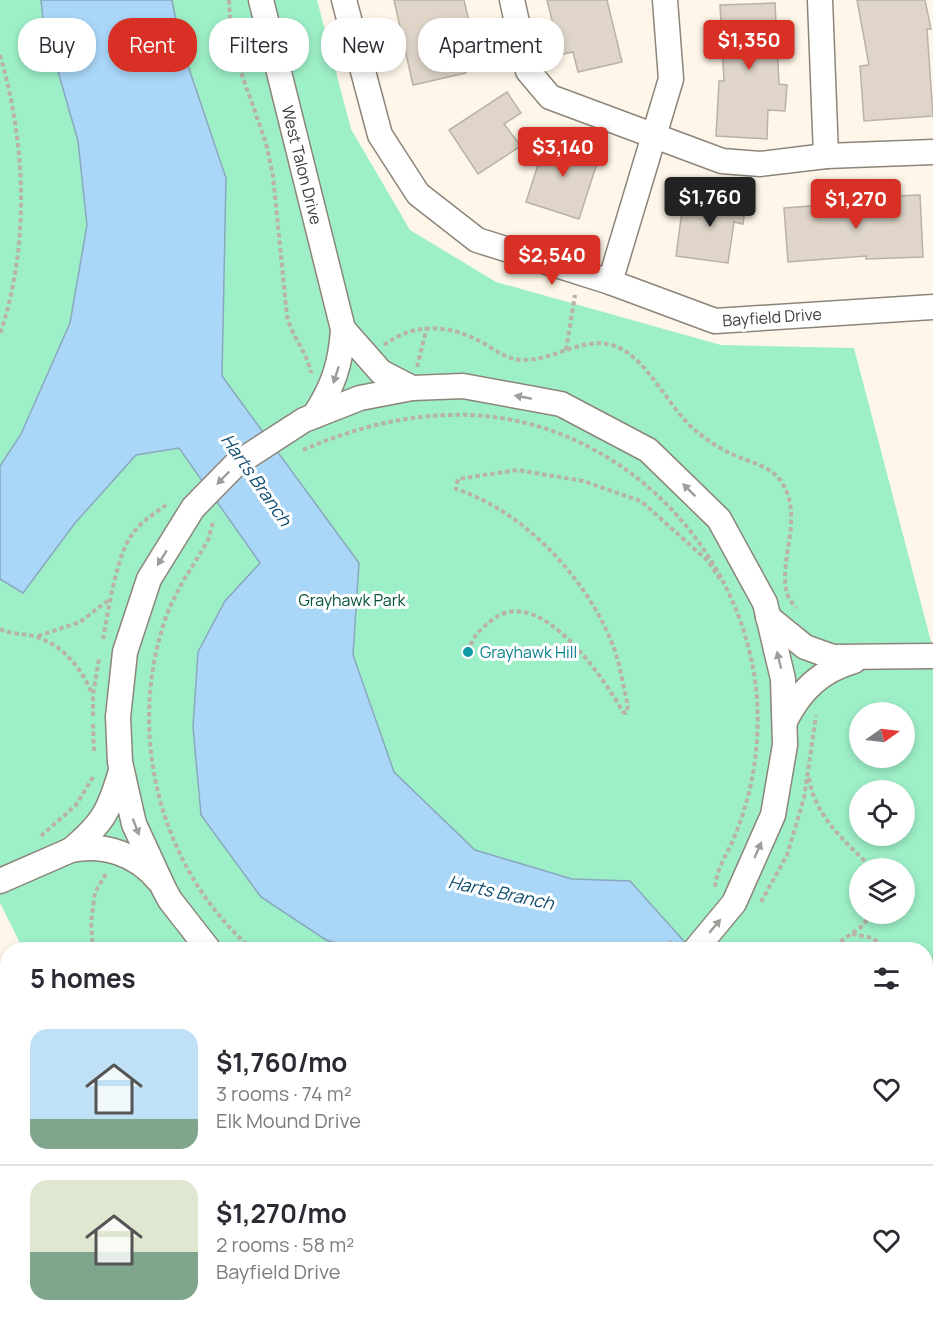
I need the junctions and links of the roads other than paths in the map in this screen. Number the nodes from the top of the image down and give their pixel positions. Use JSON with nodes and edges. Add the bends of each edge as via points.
{"nodes":[{"id":1,"x":261,"y":0,"type":"edge"},
{"id":2,"x":344,"y":0,"type":"edge"},
{"id":3,"x":512,"y":0,"type":"edge"},
{"id":4,"x":665,"y":0,"type":"edge"},
{"id":5,"x":820,"y":0,"type":"edge"},
{"id":6,"x":655,"y":134,"type":"junction"},
{"id":7,"x":933,"y":152,"type":"edge"},
{"id":8,"x":826,"y":156,"type":"junction"},
{"id":9,"x":610,"y":282,"type":"junction"},
{"id":10,"x":933,"y":307,"type":"edge"},
{"id":11,"x":343,"y":329,"type":"junction"},
{"id":12,"x":412,"y":388,"type":"junction"},
{"id":13,"x":309,"y":418,"type":"junction"},
{"id":14,"x":768,"y":617,"type":"junction"},
{"id":15,"x":933,"y":656,"type":"edge"},
{"id":16,"x":862,"y":658,"type":"junction"},
{"id":17,"x":784,"y":721,"type":"junction"},
{"id":18,"x":122,"y":769,"type":"junction"},
{"id":19,"x":71,"y":850,"type":"junction"},
{"id":20,"x":0,"y":881,"type":"edge"},
{"id":21,"x":164,"y":889,"type":"junction"},
{"id":22,"x":202,"y":942,"type":"edge"},
{"id":23,"x":702,"y":942,"type":"edge"}],
"edges":[{"from":1,"to":11,"type":"street","name":"West Talon Drive"},
{"from":2,"to":9,"type":"street","name":"Bayfield Drive","via":[[380,135],[418,194],[477,240]]},
{"from":3,"to":6,"type":"street","via":[[528,71],[550,97]]},
{"from":4,"to":6,"type":"street","via":[[671,80]]},
{"from":5,"to":8,"type":"street"},
{"from":6,"to":8,"type":"street","via":[[722,161],[760,164]]},
{"from":6,"to":9,"type":"street"},
{"from":7,"to":8,"type":"street"},
{"from":9,"to":10,"type":"street","name":"Bayfield Drive","via":[[715,321]]},
{"from":11,"to":12,"type":"street","name":"West Talon Drive","via":[[381,372]]},
{"from":11,"to":13,"type":"street","name":"West Talon Drive","one_way":true,"via":[[341,360],[334,381]]},
{"from":12,"to":13,"type":"street","via":[[360,398]]},
{"from":14,"to":12,"type":"street","one_way":true,"via":[[765,603],[719,519],[648,450],[561,404],[463,386]]},
{"from":13,"to":18,"type":"street","one_way":true,"via":[[236,464],[183,504],[148,579],[125,652],[118,717]]},
{"from":14,"to":16,"type":"street","via":[[805,647],[833,657]]},
{"from":17,"to":14,"type":"street","one_way":true,"via":[[783,679]]},
{"from":15,"to":16,"type":"street"},
{"from":16,"to":17,"type":"street","via":[[837,666],[814,680],[797,698]]},
{"from":23,"to":17,"type":"street","one_way":true,"via":[[734,903],[773,815],[785,745]]},
{"from":18,"to":19,"type":"street","via":[[110,809]]},
{"from":18,"to":21,"type":"street","one_way":true,"via":[[134,824]]},
{"from":19,"to":20,"type":"street"},
{"from":19,"to":21,"type":"street","via":[[112,850],[149,870]]},
{"from":21,"to":22,"type":"street"}]}
